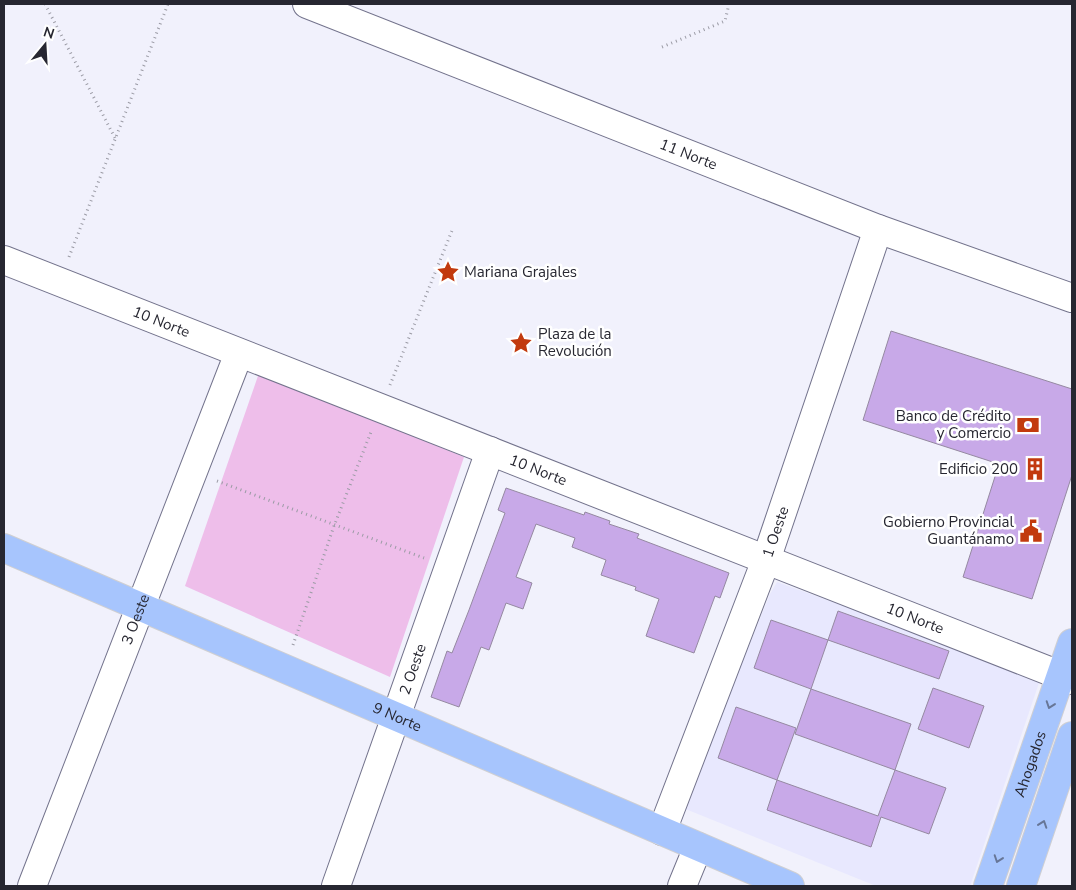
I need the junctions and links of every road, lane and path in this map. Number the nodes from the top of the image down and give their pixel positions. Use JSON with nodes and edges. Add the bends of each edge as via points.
{"nodes":[{"id":1,"x":45,"y":4,"type":"edge"},
{"id":2,"x":168,"y":4,"type":"edge"},
{"id":3,"x":307,"y":4,"type":"edge"},
{"id":4,"x":729,"y":4,"type":"edge"},
{"id":5,"x":662,"y":48,"type":"dead end"},
{"id":6,"x":116,"y":138,"type":"junction"},
{"id":7,"x":453,"y":228,"type":"dead end"},
{"id":8,"x":878,"y":228,"type":"junction"},
{"id":9,"x":4,"y":260,"type":"edge"},
{"id":10,"x":60,"y":282,"type":"junction"},
{"id":11,"x":1072,"y":298,"type":"edge"},
{"id":12,"x":239,"y":353,"type":"junction"},
{"id":13,"x":380,"y":408,"type":"junction"},
{"id":14,"x":490,"y":451,"type":"junction"},
{"id":15,"x":193,"y":472,"type":"junction"},
{"id":16,"x":334,"y":526,"type":"junction"},
{"id":17,"x":4,"y":548,"type":"edge"},
{"id":18,"x":766,"y":560,"type":"junction"},
{"id":19,"x":449,"y":567,"type":"junction"},
{"id":20,"x":140,"y":606,"type":"junction"},
{"id":21,"x":1072,"y":643,"type":"edge"},
{"id":22,"x":285,"y":669,"type":"junction"},
{"id":23,"x":1066,"y":678,"type":"edge"},
{"id":24,"x":396,"y":716,"type":"junction"},
{"id":25,"x":1072,"y":736,"type":"edge"},
{"id":26,"x":662,"y":831,"type":"junction"},
{"id":27,"x":698,"y":846,"type":"junction"},
{"id":28,"x":32,"y":886,"type":"edge"},
{"id":29,"x":336,"y":886,"type":"edge"},
{"id":30,"x":682,"y":886,"type":"edge"},
{"id":31,"x":790,"y":886,"type":"edge"},
{"id":32,"x":988,"y":886,"type":"edge"},
{"id":33,"x":1021,"y":886,"type":"edge"}],
"edges":[{"from":1,"to":6,"type":"path"},
{"from":2,"to":6,"type":"path"},
{"from":3,"to":8,"type":"street","name":"11 Norte"},
{"from":4,"to":5,"type":"path","via":[[725,21]]},
{"from":6,"to":10,"type":"path"},
{"from":7,"to":13,"type":"path"},
{"from":8,"to":11,"type":"street","name":"11 Norte"},
{"from":8,"to":18,"type":"street","name":"1 Oeste"},
{"from":9,"to":10,"type":"street","name":"10 Norte"},
{"from":10,"to":12,"type":"street","name":"10 Norte"},
{"from":12,"to":13,"type":"street","name":"10 Norte"},
{"from":12,"to":15,"type":"street","name":"3 Oeste"},
{"from":13,"to":14,"type":"street","name":"10 Norte"},
{"from":13,"to":16,"type":"path"},
{"from":14,"to":18,"type":"street","name":"10 Norte"},
{"from":14,"to":19,"type":"street","name":"2 Oeste"},
{"from":15,"to":16,"type":"path"},
{"from":15,"to":20,"type":"street","name":"3 Oeste"},
{"from":16,"to":19,"type":"path"},
{"from":16,"to":22,"type":"path"},
{"from":17,"to":20,"type":"main road","name":"9 Norte"},
{"from":18,"to":23,"type":"street","name":"10 Norte"},
{"from":18,"to":26,"type":"street","name":"1 Oeste"},
{"from":19,"to":24,"type":"street","name":"2 Oeste"},
{"from":20,"to":22,"type":"main road","name":"9 Norte"},
{"from":20,"to":28,"type":"street","name":"3 Oeste"},
{"from":21,"to":23,"type":"main road","name":"Ahogados"},
{"from":22,"to":24,"type":"main road","name":"9 Norte"},
{"from":23,"to":32,"type":"main road","name":"Ahogados","one_way":true},
{"from":24,"to":26,"type":"main road","name":"9 Norte"},
{"from":24,"to":29,"type":"street","name":"2 Oeste"},
{"from":33,"to":25,"type":"main road","name":"Ahogados","one_way":true},
{"from":26,"to":27,"type":"main road","name":"9 Norte"},
{"from":27,"to":30,"type":"street"},
{"from":27,"to":31,"type":"main road","name":"9 Norte"}]}
